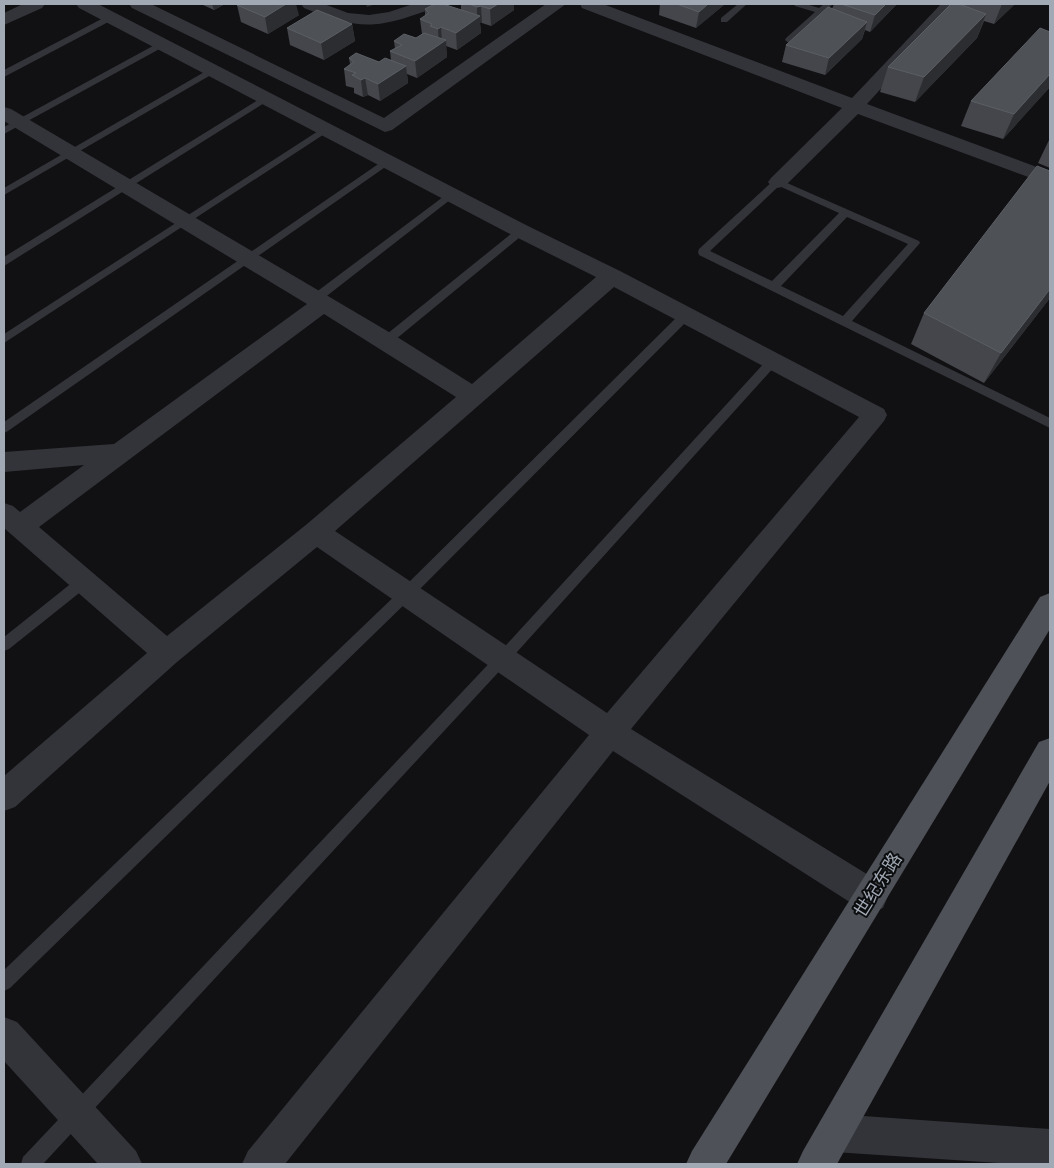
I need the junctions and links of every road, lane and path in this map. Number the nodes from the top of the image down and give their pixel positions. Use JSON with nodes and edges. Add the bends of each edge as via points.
{"nodes":[{"id":1,"x":36,"y":4,"type":"edge"},
{"id":2,"x":85,"y":4,"type":"edge"},
{"id":3,"x":138,"y":4,"type":"edge"},
{"id":4,"x":310,"y":4,"type":"edge"},
{"id":5,"x":428,"y":4,"type":"edge"},
{"id":6,"x":557,"y":4,"type":"edge"},
{"id":7,"x":588,"y":4,"type":"edge"},
{"id":8,"x":742,"y":4,"type":"edge"},
{"id":9,"x":798,"y":4,"type":"edge"},
{"id":10,"x":829,"y":4,"type":"edge"},
{"id":11,"x":950,"y":4,"type":"edge"},
{"id":12,"x":820,"y":12,"type":"junction"},
{"id":13,"x":111,"y":17,"type":"junction"},
{"id":14,"x":4,"y":20,"type":"edge"},
{"id":15,"x":724,"y":20,"type":"dead end"},
{"id":16,"x":788,"y":40,"type":"edge"},
{"id":17,"x":162,"y":44,"type":"junction"},
{"id":18,"x":213,"y":70,"type":"junction"},
{"id":19,"x":4,"y":74,"type":"edge"},
{"id":20,"x":266,"y":98,"type":"junction"},
{"id":21,"x":855,"y":106,"type":"junction"},
{"id":22,"x":9,"y":122,"type":"edge"},
{"id":23,"x":326,"y":129,"type":"junction"},
{"id":24,"x":71,"y":153,"type":"junction"},
{"id":25,"x":387,"y":161,"type":"junction"},
{"id":26,"x":1050,"y":179,"type":"edge"},
{"id":27,"x":778,"y":182,"type":"junction"},
{"id":28,"x":126,"y":186,"type":"junction"},
{"id":29,"x":4,"y":192,"type":"edge"},
{"id":30,"x":451,"y":194,"type":"junction"},
{"id":31,"x":846,"y":212,"type":"junction"},
{"id":32,"x":185,"y":221,"type":"junction"},
{"id":33,"x":521,"y":231,"type":"junction"},
{"id":34,"x":248,"y":258,"type":"junction"},
{"id":35,"x":4,"y":262,"type":"edge"},
{"id":36,"x":612,"y":276,"type":"junction"},
{"id":37,"x":774,"y":286,"type":"junction"},
{"id":38,"x":319,"y":301,"type":"junction"},
{"id":39,"x":685,"y":316,"type":"junction"},
{"id":40,"x":845,"y":321,"type":"junction"},
{"id":41,"x":4,"y":339,"type":"edge"},
{"id":42,"x":386,"y":341,"type":"junction"},
{"id":43,"x":772,"y":362,"type":"junction"},
{"id":44,"x":473,"y":396,"type":"junction"},
{"id":45,"x":1050,"y":423,"type":"edge"},
{"id":46,"x":4,"y":428,"type":"edge"},
{"id":47,"x":119,"y":454,"type":"junction"},
{"id":48,"x":4,"y":462,"type":"edge"},
{"id":49,"x":10,"y":522,"type":"edge"},
{"id":50,"x":316,"y":532,"type":"junction"},
{"id":51,"x":83,"y":582,"type":"junction"},
{"id":52,"x":406,"y":594,"type":"junction"},
{"id":53,"x":1050,"y":605,"type":"edge"},
{"id":54,"x":4,"y":645,"type":"edge"},
{"id":55,"x":167,"y":653,"type":"junction"},
{"id":56,"x":502,"y":659,"type":"junction"},
{"id":57,"x":610,"y":732,"type":"junction"},
{"id":58,"x":1050,"y":752,"type":"edge"},
{"id":59,"x":4,"y":796,"type":"edge"},
{"id":60,"x":871,"y":896,"type":"junction"},
{"id":61,"x":4,"y":982,"type":"edge"},
{"id":62,"x":4,"y":1035,"type":"edge"},
{"id":63,"x":77,"y":1114,"type":"junction"},
{"id":64,"x":834,"y":1134,"type":"junction"},
{"id":65,"x":1050,"y":1148,"type":"edge"},
{"id":66,"x":30,"y":1164,"type":"edge"},
{"id":67,"x":123,"y":1164,"type":"edge"},
{"id":68,"x":261,"y":1164,"type":"edge"},
{"id":69,"x":706,"y":1164,"type":"edge"},
{"id":70,"x":816,"y":1164,"type":"edge"}],
"edges":[{"from":1,"to":14,"type":"street"},
{"from":2,"to":13,"type":"street"},
{"from":3,"to":6,"type":"street","via":[[385,126]]},
{"from":4,"to":5,"type":"street","via":[[338,16],[366,22]]},
{"from":7,"to":21,"type":"street"},
{"from":8,"to":15,"type":"lane"},
{"from":9,"to":12,"type":"lane"},
{"from":10,"to":12,"type":"lane"},
{"from":11,"to":21,"type":"street"},
{"from":12,"to":16,"type":"lane"},
{"from":13,"to":17,"type":"street"},
{"from":13,"to":19,"type":"lane"},
{"from":17,"to":18,"type":"street"},
{"from":17,"to":22,"type":"lane"},
{"from":18,"to":20,"type":"street"},
{"from":18,"to":24,"type":"lane"},
{"from":20,"to":23,"type":"street"},
{"from":20,"to":28,"type":"lane"},
{"from":21,"to":26,"type":"street"},
{"from":21,"to":27,"type":"street"},
{"from":22,"to":24,"type":"street"},
{"from":23,"to":25,"type":"street"},
{"from":23,"to":32,"type":"lane"},
{"from":24,"to":28,"type":"street"},
{"from":24,"to":29,"type":"lane"},
{"from":25,"to":30,"type":"street"},
{"from":25,"to":34,"type":"lane"},
{"from":27,"to":31,"type":"lane"},
{"from":27,"to":37,"type":"lane","via":[[703,252]]},
{"from":28,"to":32,"type":"street"},
{"from":28,"to":35,"type":"lane"},
{"from":30,"to":33,"type":"street"},
{"from":30,"to":38,"type":"lane"},
{"from":31,"to":37,"type":"lane"},
{"from":31,"to":40,"type":"lane","via":[[915,243]]},
{"from":32,"to":34,"type":"street"},
{"from":32,"to":41,"type":"lane"},
{"from":33,"to":36,"type":"street"},
{"from":33,"to":42,"type":"lane"},
{"from":34,"to":38,"type":"street"},
{"from":34,"to":46,"type":"lane"},
{"from":36,"to":39,"type":"street"},
{"from":36,"to":44,"type":"street"},
{"from":37,"to":40,"type":"lane"},
{"from":38,"to":42,"type":"street"},
{"from":38,"to":47,"type":"street"},
{"from":39,"to":43,"type":"street"},
{"from":39,"to":52,"type":"lane"},
{"from":40,"to":45,"type":"lane"},
{"from":42,"to":44,"type":"street"},
{"from":43,"to":56,"type":"lane"},
{"from":43,"to":57,"type":"street","via":[[875,415]]},
{"from":44,"to":50,"type":"street"},
{"from":47,"to":48,"type":"street"},
{"from":47,"to":49,"type":"street"},
{"from":49,"to":51,"type":"street"},
{"from":50,"to":52,"type":"street"},
{"from":50,"to":55,"type":"street"},
{"from":51,"to":54,"type":"lane"},
{"from":51,"to":55,"type":"street"},
{"from":52,"to":56,"type":"street"},
{"from":52,"to":61,"type":"lane"},
{"from":53,"to":60,"type":"main road","name":"世纪东路"},
{"from":55,"to":59,"type":"street"},
{"from":56,"to":57,"type":"street"},
{"from":56,"to":63,"type":"lane"},
{"from":57,"to":60,"type":"street"},
{"from":57,"to":68,"type":"street"},
{"from":58,"to":64,"type":"main road"},
{"from":60,"to":69,"type":"main road","name":"世纪东路"},
{"from":62,"to":63,"type":"street"},
{"from":63,"to":66,"type":"lane"},
{"from":63,"to":67,"type":"street"},
{"from":64,"to":65,"type":"street"},
{"from":64,"to":70,"type":"main road"}]}
